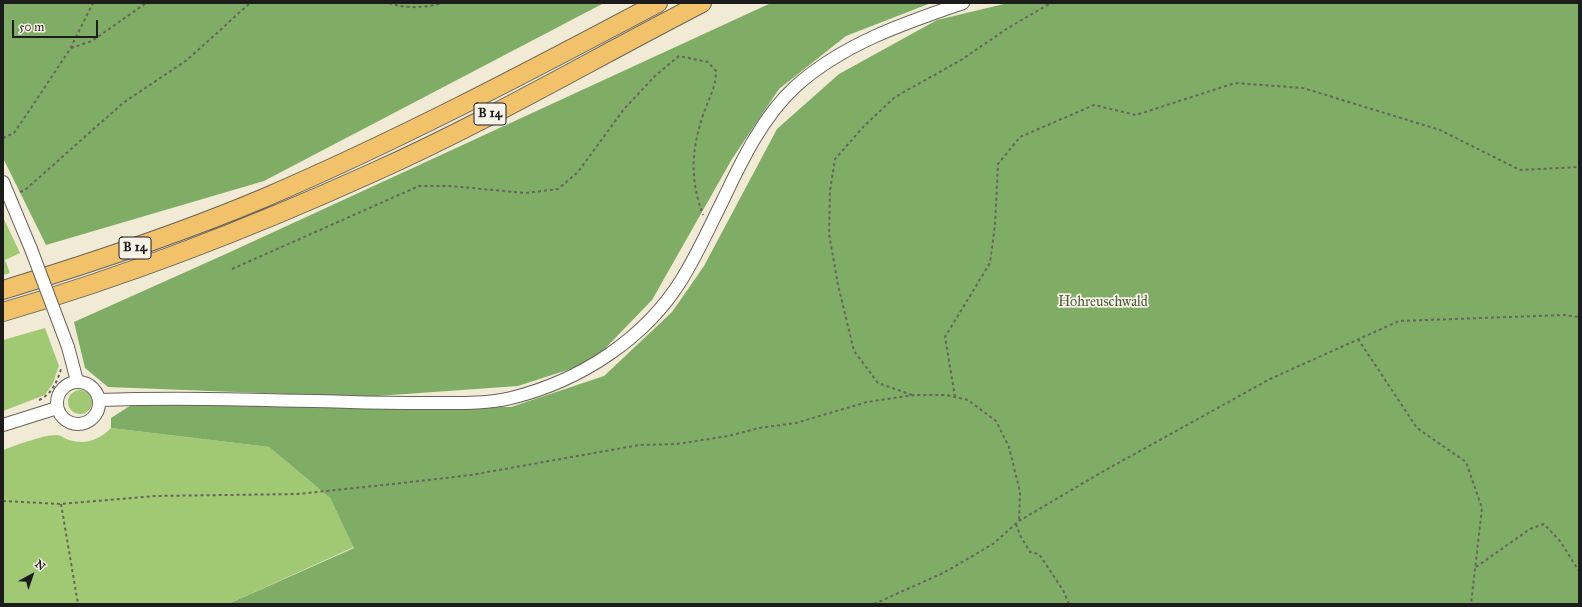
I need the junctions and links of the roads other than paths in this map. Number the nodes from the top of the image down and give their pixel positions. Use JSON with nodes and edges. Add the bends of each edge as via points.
{"nodes":[{"id":1,"x":658,"y":3,"type":"edge"},
{"id":2,"x":702,"y":3,"type":"edge"},
{"id":3,"x":963,"y":3,"type":"edge"},
{"id":4,"x":3,"y":182,"type":"edge"},
{"id":5,"x":3,"y":290,"type":"edge"},
{"id":6,"x":3,"y":312,"type":"edge"},
{"id":7,"x":77,"y":381,"type":"junction"},
{"id":8,"x":100,"y":400,"type":"junction"},
{"id":9,"x":58,"y":408,"type":"junction"},
{"id":10,"x":3,"y":425,"type":"edge"}],
"edges":[{"from":1,"to":5,"type":"highway","number":"B 14","via":[[448,113],[264,198],[153,241]]},
{"from":2,"to":6,"type":"highway","number":"B 14","via":[[375,172],[168,258]]},
{"from":3,"to":8,"type":"street","via":[[927,15],[850,48],[795,88],[755,139],[682,279],[665,303],[622,344],[579,373],[552,385],[510,398],[470,403],[211,398]]},
{"from":4,"to":7,"type":"street","bridge":true,"via":[[68,346]]},
{"from":7,"to":8,"type":"street","via":[[96,390]]},
{"from":7,"to":9,"type":"street","via":[[65,386],[60,392]]},
{"from":8,"to":9,"type":"street","via":[[100,408],[96,415],[89,422],[81,424],[72,424],[64,419]]},
{"from":9,"to":10,"type":"street"}]}
